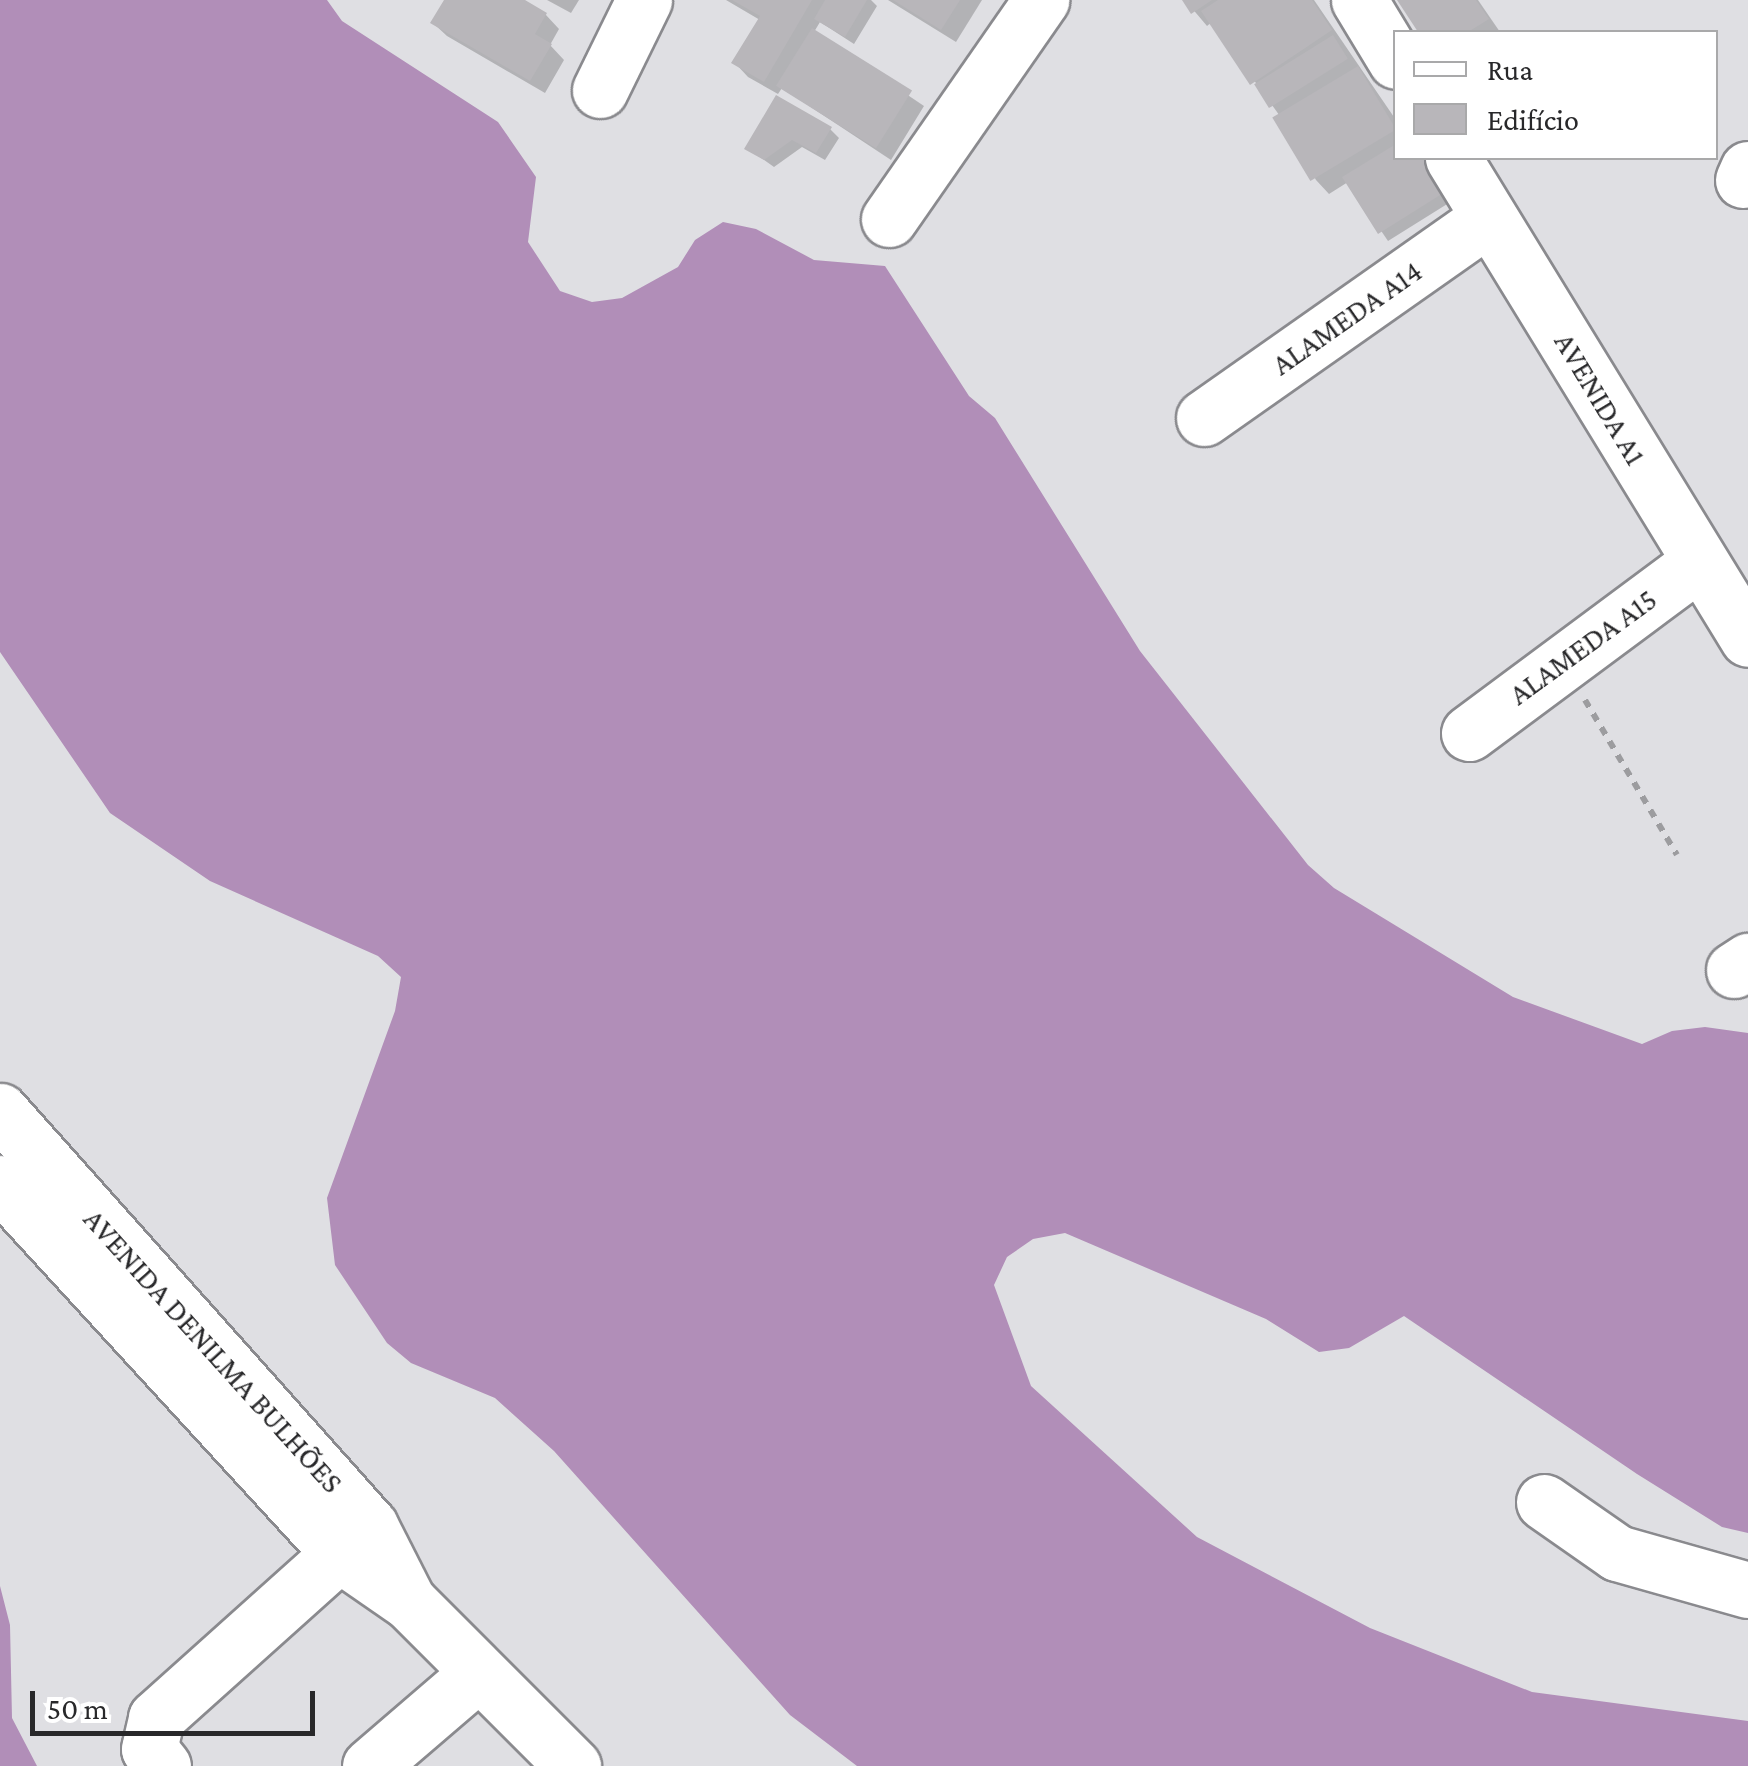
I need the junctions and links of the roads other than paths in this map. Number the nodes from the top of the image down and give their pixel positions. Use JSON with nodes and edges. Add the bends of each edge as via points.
{"nodes":[{"id":1,"x":644,"y":0,"type":"edge"},
{"id":2,"x":1041,"y":0,"type":"edge"},
{"id":3,"x":1359,"y":0,"type":"edge"},
{"id":4,"x":1393,"y":56,"type":"edge"},
{"id":5,"x":600,"y":90,"type":"dead end"},
{"id":6,"x":1454,"y":160,"type":"edge"},
{"id":7,"x":1490,"y":218,"type":"junction"},
{"id":8,"x":889,"y":219,"type":"dead end"},
{"id":9,"x":1204,"y":418,"type":"dead end"},
{"id":10,"x":1699,"y":562,"type":"junction"},
{"id":11,"x":1748,"y":639,"type":"edge"},
{"id":12,"x":1469,"y":732,"type":"dead end"},
{"id":13,"x":0,"y":1111,"type":"edge"},
{"id":14,"x":0,"y":1182,"type":"edge"},
{"id":15,"x":1544,"y":1502,"type":"dead end"},
{"id":16,"x":356,"y":1540,"type":"junction"},
{"id":17,"x":1748,"y":1590,"type":"edge"},
{"id":18,"x":477,"y":1674,"type":"junction"},
{"id":19,"x":163,"y":1766,"type":"edge"},
{"id":20,"x":370,"y":1766,"type":"edge"},
{"id":21,"x":572,"y":1766,"type":"edge"}],
"edges":[{"from":1,"to":5,"type":"street"},
{"from":2,"to":8,"type":"street"},
{"from":3,"to":4,"type":"street"},
{"from":6,"to":7,"type":"street","name":"AVENIDA A1"},
{"from":7,"to":9,"type":"street","name":"ALAMEDA A14"},
{"from":7,"to":10,"type":"street","name":"AVENIDA A1"},
{"from":10,"to":11,"type":"street","name":"AVENIDA A1"},
{"from":10,"to":12,"type":"street","name":"ALAMEDA A15"},
{"from":13,"to":16,"type":"street","name":"AVENIDA DENILMA BULHÕES"},
{"from":14,"to":16,"type":"street","name":"AVENIDA DENILMA BULHÕES"},
{"from":15,"to":17,"type":"street","via":[[1617,1554]]},
{"from":16,"to":18,"type":"street","name":"AVENIDA DENILMA BULHÕES"},
{"from":16,"to":19,"type":"street","via":[[156,1718],[149,1749]]},
{"from":18,"to":20,"type":"street"},
{"from":18,"to":21,"type":"street","name":"AVENIDA DENILMA BULHÕES"}]}
